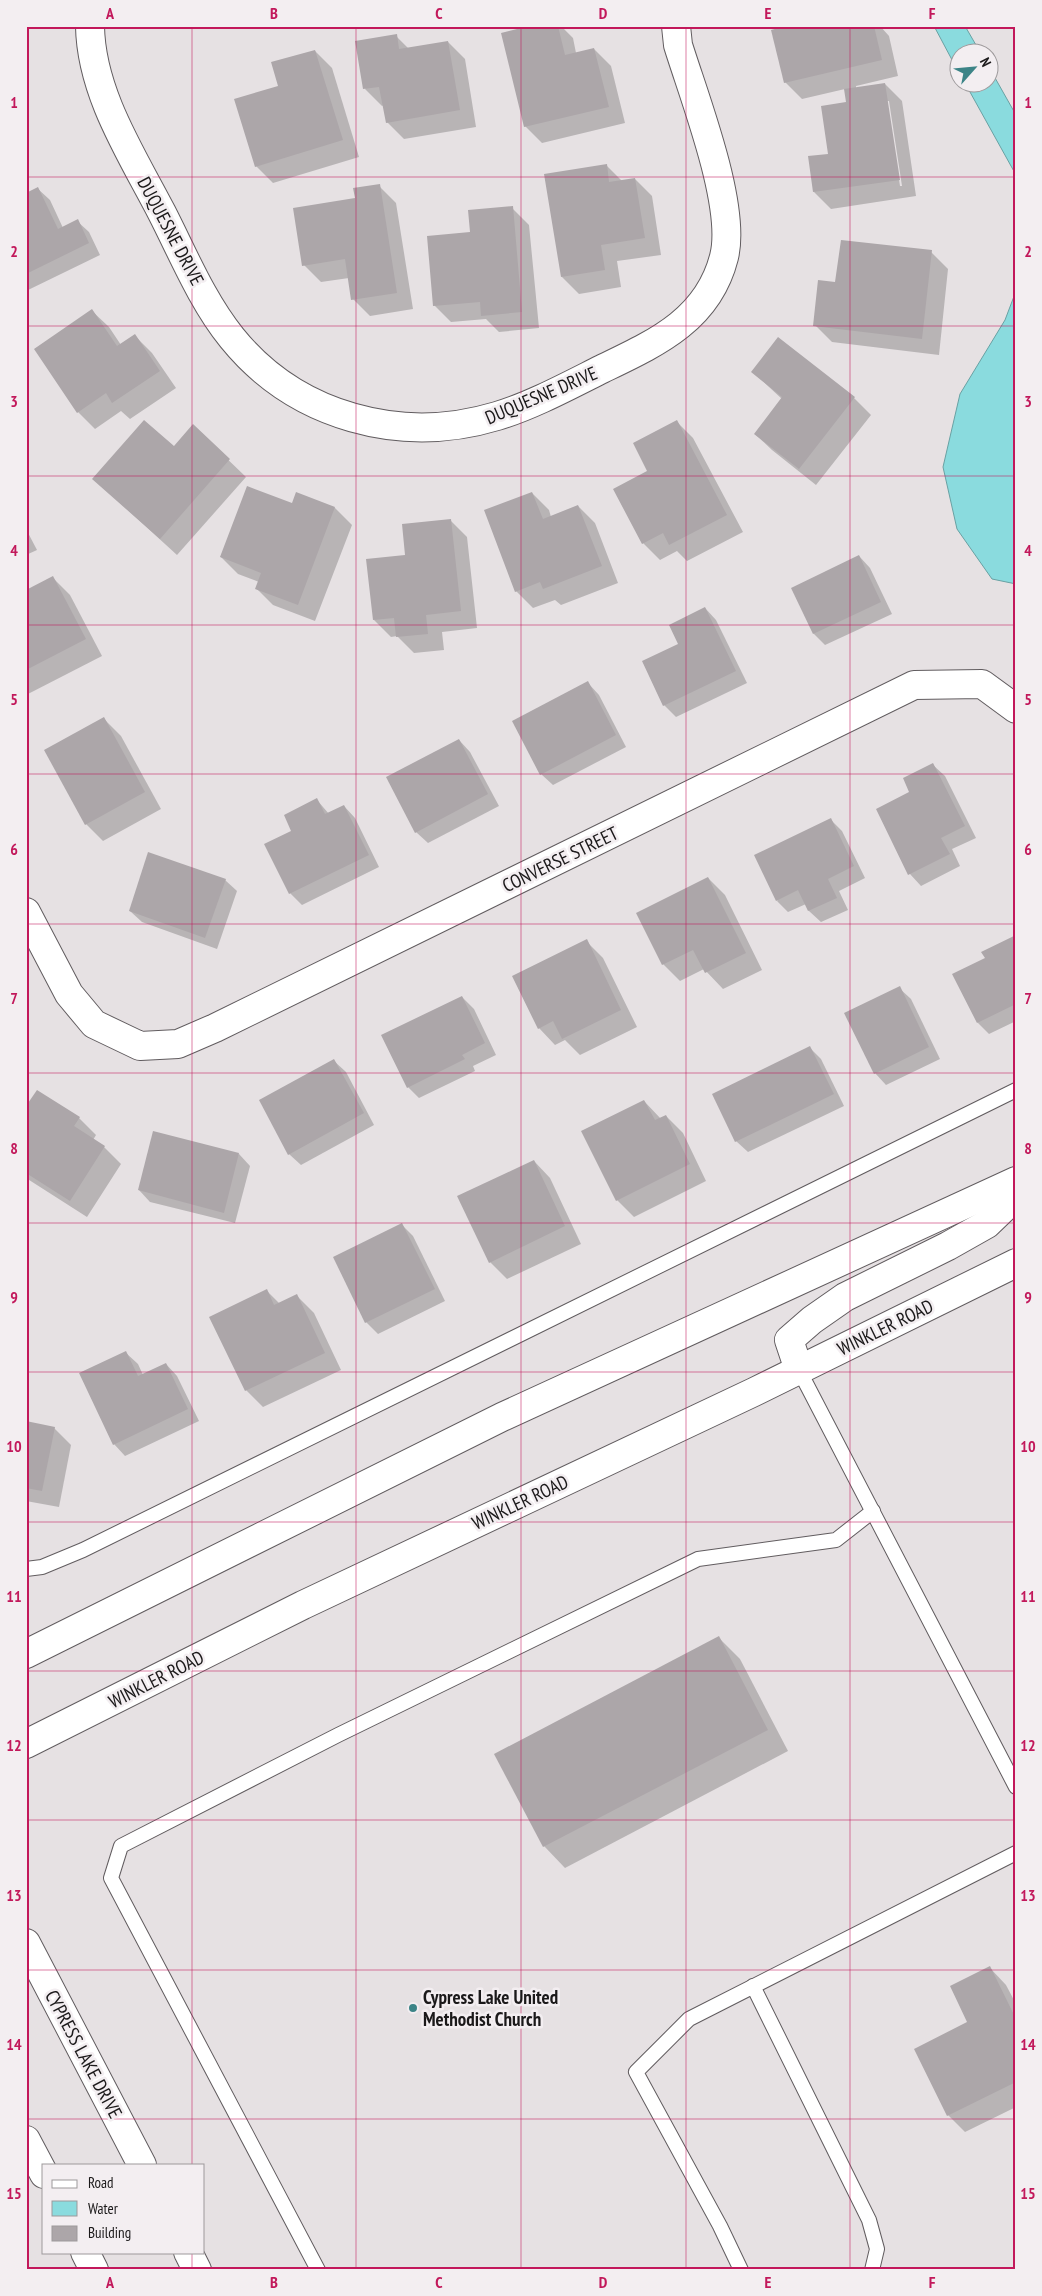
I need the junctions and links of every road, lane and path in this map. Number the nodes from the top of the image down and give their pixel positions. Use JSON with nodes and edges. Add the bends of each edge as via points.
{"nodes":[{"id":1,"x":90,"y":26,"type":"edge"},
{"id":2,"x":676,"y":26,"type":"edge"},
{"id":3,"x":1016,"y":709,"type":"edge"},
{"id":4,"x":26,"y":912,"type":"edge"},
{"id":5,"x":1016,"y":1090,"type":"edge"},
{"id":6,"x":1016,"y":1181,"type":"edge"},
{"id":7,"x":1016,"y":1196,"type":"edge"},
{"id":8,"x":1016,"y":1263,"type":"edge"},
{"id":9,"x":799,"y":1370,"type":"junction"},
{"id":10,"x":873,"y":1511,"type":"junction"},
{"id":11,"x":26,"y":1569,"type":"edge"},
{"id":12,"x":26,"y":1654,"type":"edge"},
{"id":13,"x":26,"y":1744,"type":"edge"},
{"id":14,"x":1016,"y":1787,"type":"edge"},
{"id":15,"x":1016,"y":1853,"type":"edge"},
{"id":16,"x":26,"y":1943,"type":"edge"},
{"id":17,"x":753,"y":1986,"type":"junction"},
{"id":18,"x":26,"y":2140,"type":"edge"},
{"id":19,"x":141,"y":2164,"type":"edge"},
{"id":20,"x":42,"y":2170,"type":"edge"},
{"id":21,"x":86,"y":2254,"type":"edge"},
{"id":22,"x":189,"y":2254,"type":"edge"},
{"id":23,"x":94,"y":2270,"type":"edge"},
{"id":24,"x":197,"y":2270,"type":"edge"},
{"id":25,"x":318,"y":2270,"type":"edge"},
{"id":26,"x":741,"y":2270,"type":"edge"},
{"id":27,"x":872,"y":2270,"type":"edge"}],
"edges":[{"from":1,"to":2,"type":"street","name":"DUQUESNE DRIVE","via":[[99,79],[113,120],[208,302],[232,338],[262,369],[298,395],[337,413],[376,424],[418,428],[459,426],[500,416],[573,384],[657,341],[681,325],[710,294],[725,255],[726,214],[716,169],[678,45]]},
{"from":3,"to":4,"type":"street","name":"CONVERSE STREET","via":[[982,684],[914,685],[178,1044],[140,1046],[94,1024],[69,994]]},
{"from":5,"to":11,"type":"lane","via":[[83,1550]]},
{"from":6,"to":12,"type":"street","via":[[502,1417]]},
{"from":7,"to":9,"type":"street","via":[[986,1224],[845,1297],[812,1320],[790,1340]]},
{"from":8,"to":9,"type":"street","name":"WINKLER ROAD"},
{"from":9,"to":10,"type":"lane"},
{"from":9,"to":13,"type":"street","name":"WINKLER ROAD","via":[[303,1605]]},
{"from":10,"to":14,"type":"lane"},
{"from":10,"to":25,"type":"lane","via":[[836,1540],[698,1559],[338,1735],[121,1846],[111,1878]]},
{"from":15,"to":17,"type":"lane"},
{"from":16,"to":19,"type":"street","name":"CYPRESS LAKE DRIVE"},
{"from":17,"to":26,"type":"lane","via":[[689,2019],[636,2072]]},
{"from":17,"to":27,"type":"lane","via":[[869,2220],[877,2249]]},
{"from":18,"to":20,"type":"street"},
{"from":21,"to":23,"type":"street"},
{"from":22,"to":24,"type":"street"}]}
